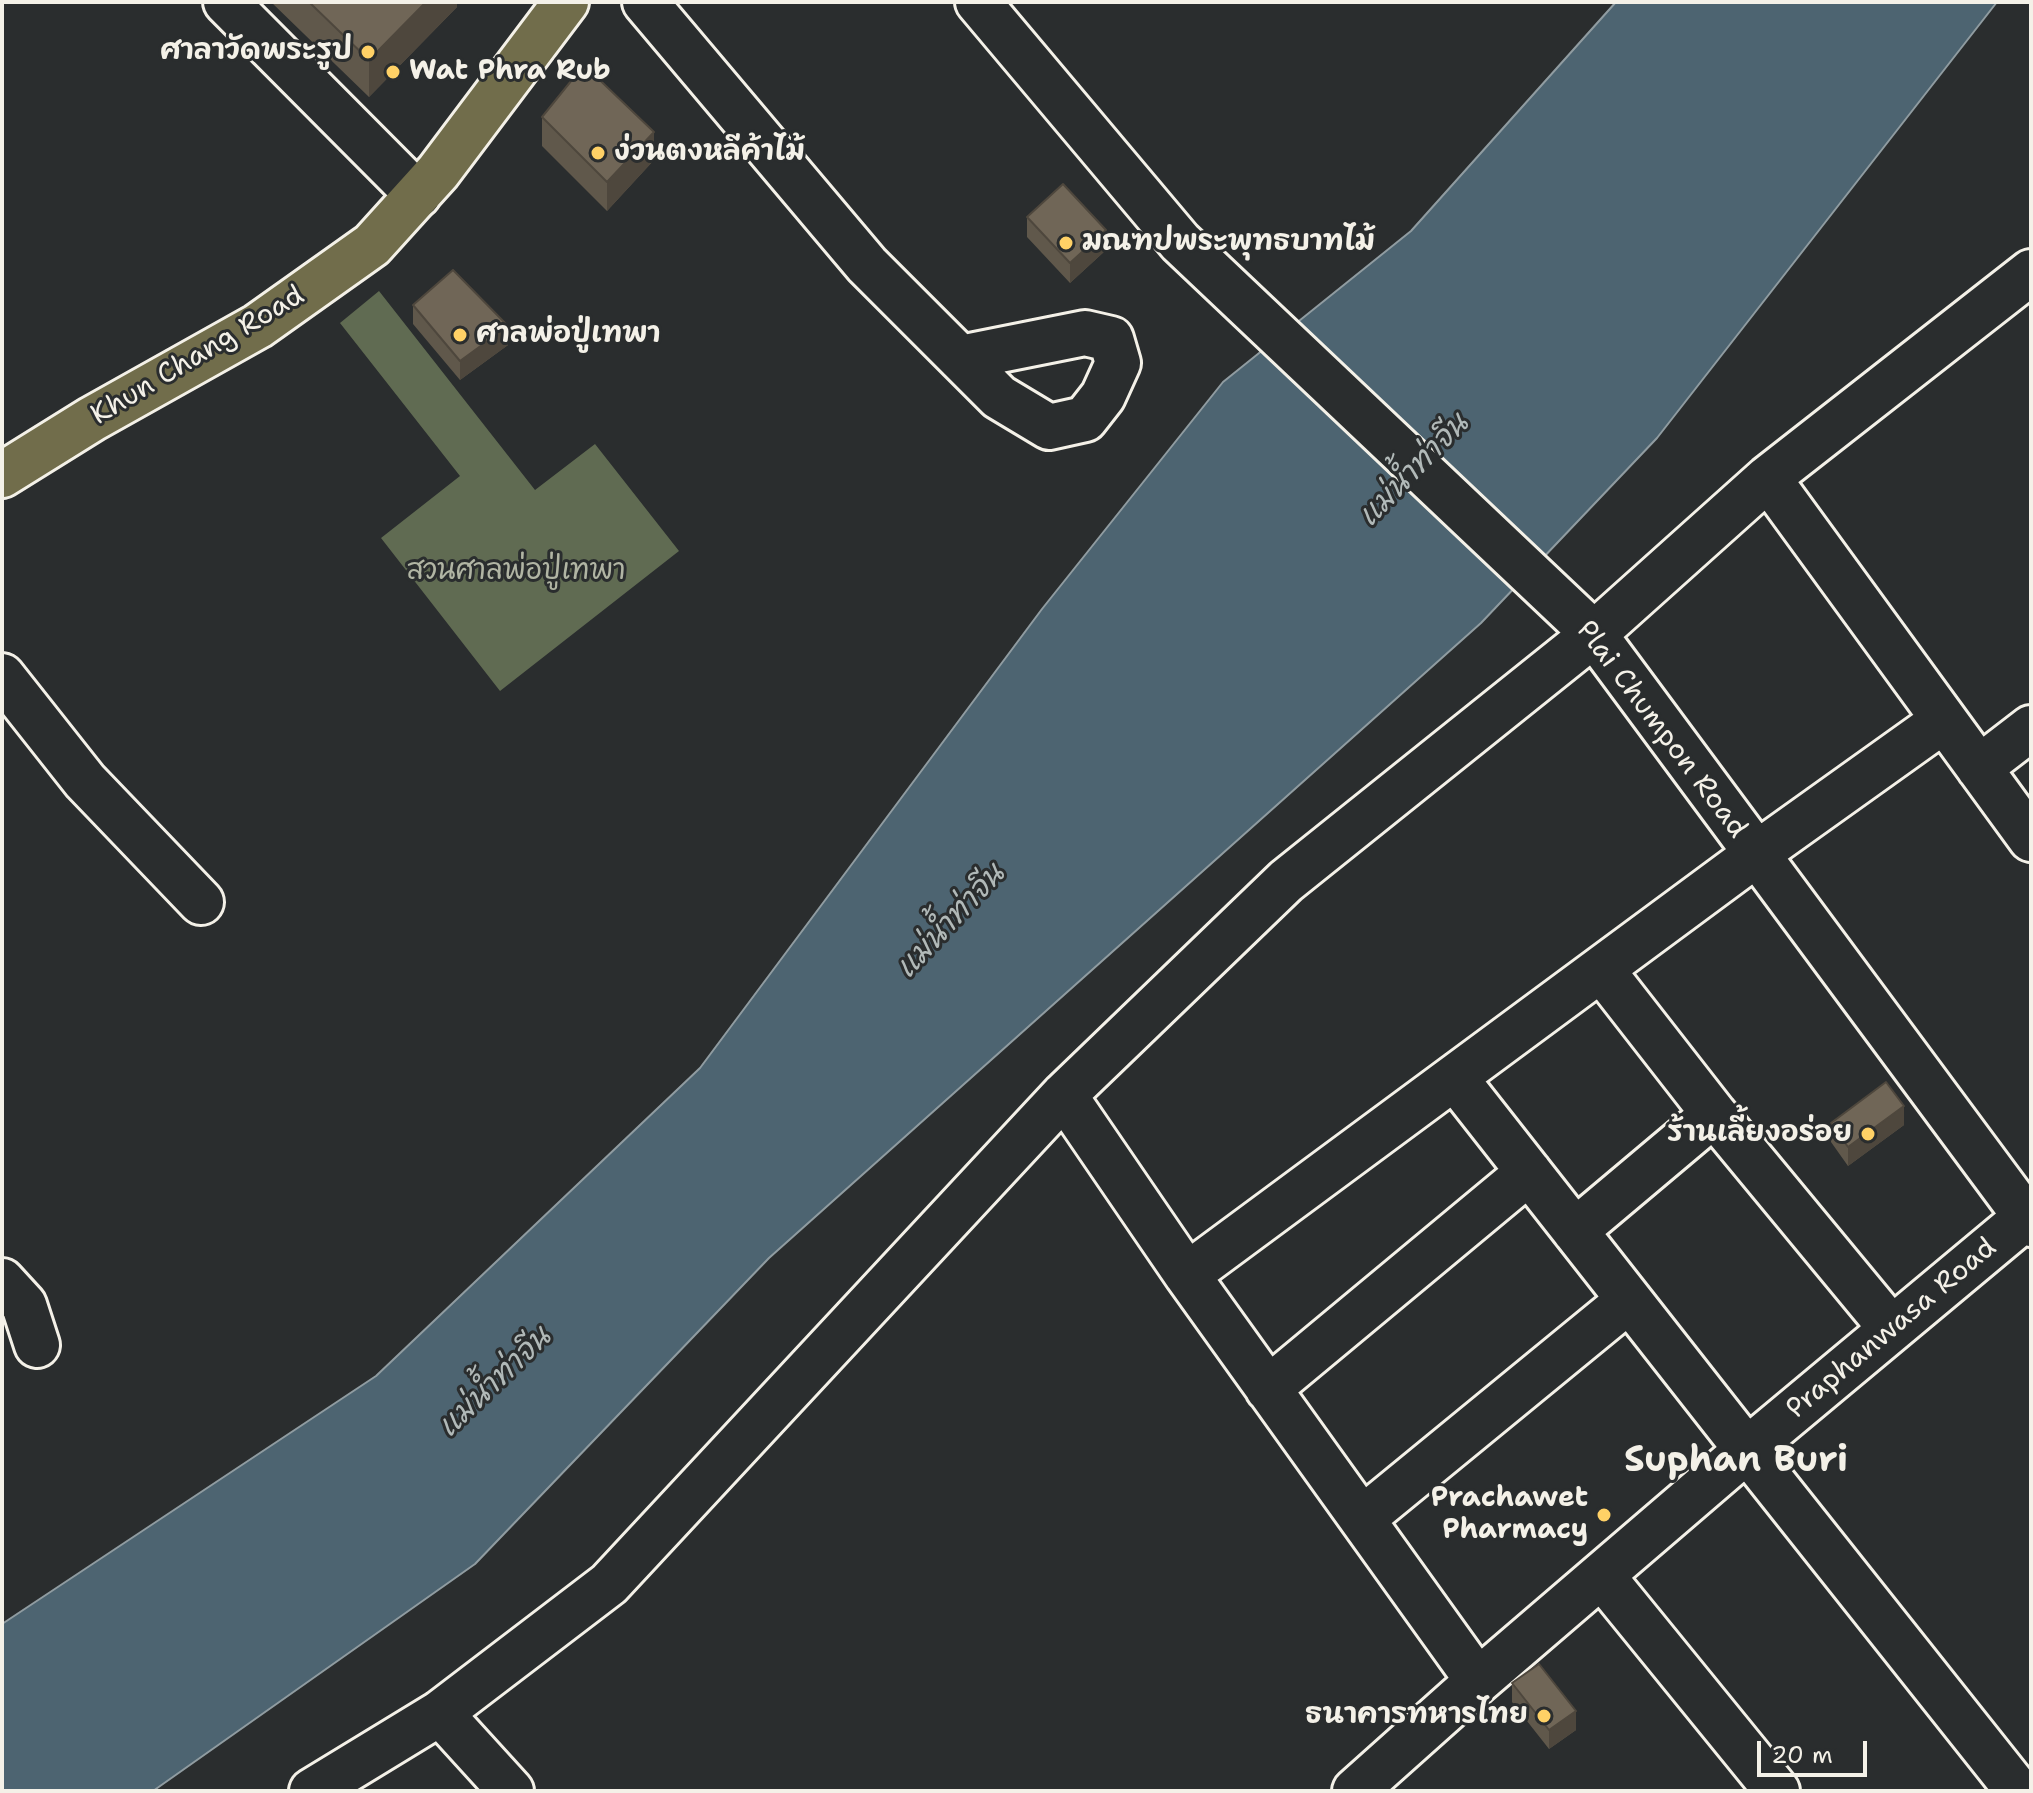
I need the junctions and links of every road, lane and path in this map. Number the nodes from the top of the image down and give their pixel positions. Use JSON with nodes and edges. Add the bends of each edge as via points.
{"nodes":[{"id":1,"x":226,"y":2,"type":"edge"},
{"id":2,"x":566,"y":2,"type":"edge"},
{"id":3,"x":645,"y":2,"type":"edge"},
{"id":4,"x":978,"y":2,"type":"edge"},
{"id":5,"x":418,"y":195,"type":"junction"},
{"id":6,"x":2031,"y":272,"type":"edge"},
{"id":7,"x":960,"y":358,"type":"dead end"},
{"id":8,"x":2,"y":475,"type":"edge"},
{"id":9,"x":1768,"y":478,"type":"junction"},
{"id":10,"x":1586,"y":626,"type":"junction"},
{"id":11,"x":2,"y":676,"type":"edge"},
{"id":12,"x":1944,"y":720,"type":"junction"},
{"id":13,"x":2031,"y":728,"type":"edge"},
{"id":14,"x":1979,"y":768,"type":"junction"},
{"id":15,"x":2031,"y":839,"type":"edge"},
{"id":16,"x":1755,"y":855,"type":"junction"},
{"id":17,"x":201,"y":902,"type":"dead end"},
{"id":18,"x":1601,"y":969,"type":"junction"},
{"id":19,"x":1455,"y":1078,"type":"junction"},
{"id":20,"x":1064,"y":1095,"type":"junction"},
{"id":21,"x":1714,"y":1114,"type":"junction"},
{"id":22,"x":1529,"y":1172,"type":"junction"},
{"id":23,"x":2029,"y":1218,"type":"edge"},
{"id":24,"x":1575,"y":1231,"type":"junction"},
{"id":25,"x":1187,"y":1275,"type":"junction"},
{"id":26,"x":2,"y":1281,"type":"edge"},
{"id":27,"x":1629,"y":1300,"type":"junction"},
{"id":28,"x":1891,"y":1328,"type":"junction"},
{"id":29,"x":37,"y":1345,"type":"dead end"},
{"id":30,"x":1268,"y":1389,"type":"junction"},
{"id":31,"x":1747,"y":1450,"type":"junction"},
{"id":32,"x":1362,"y":1519,"type":"junction"},
{"id":33,"x":1602,"y":1576,"type":"junction"},
{"id":34,"x":1478,"y":1681,"type":"junction"},
{"id":35,"x":440,"y":1713,"type":"junction"},
{"id":36,"x":312,"y":1791,"type":"edge"},
{"id":37,"x":511,"y":1791,"type":"edge"},
{"id":38,"x":1355,"y":1791,"type":"edge"},
{"id":39,"x":1777,"y":1791,"type":"edge"},
{"id":40,"x":2018,"y":1791,"type":"edge"}],
"edges":[{"from":1,"to":5,"type":"street"},
{"from":2,"to":5,"type":"main road","name":"Khun Chang Road"},
{"from":3,"to":7,"type":"street","via":[[867,265]]},
{"from":4,"to":10,"type":"street","name":"Plai Chumpon Road","via":[[1180,242]]},
{"from":5,"to":8,"type":"main road","name":"Khun Chang Road","via":[[372,245],[258,326]]},
{"from":6,"to":9,"type":"street"},
{"from":9,"to":10,"type":"street"},
{"from":9,"to":12,"type":"street"},
{"from":10,"to":16,"type":"street","name":"Plai Chumpon Road"},
{"from":10,"to":20,"type":"street","via":[[1286,881]]},
{"from":11,"to":17,"type":"street","via":[[85,781]]},
{"from":12,"to":14,"type":"street"},
{"from":12,"to":16,"type":"street"},
{"from":13,"to":14,"type":"street"},
{"from":14,"to":15,"type":"street"},
{"from":16,"to":18,"type":"street"},
{"from":16,"to":23,"type":"street","name":"Plai Chumpon Road"},
{"from":18,"to":19,"type":"street"},
{"from":18,"to":21,"type":"street"},
{"from":19,"to":22,"type":"street"},
{"from":19,"to":25,"type":"street"},
{"from":20,"to":25,"type":"street"},
{"from":20,"to":35,"type":"street","via":[[609,1584]]},
{"from":21,"to":24,"type":"street"},
{"from":21,"to":28,"type":"street"},
{"from":22,"to":24,"type":"street"},
{"from":22,"to":30,"type":"street"},
{"from":23,"to":28,"type":"street","name":"Praphanwasa Road"},
{"from":24,"to":27,"type":"street"},
{"from":25,"to":30,"type":"street"},
{"from":26,"to":29,"type":"street","via":[[24,1305]]},
{"from":27,"to":31,"type":"street"},
{"from":27,"to":32,"type":"street"},
{"from":28,"to":31,"type":"street","name":"Praphanwasa Road"},
{"from":30,"to":32,"type":"street"},
{"from":31,"to":33,"type":"street","name":"Praphanwasa Road"},
{"from":31,"to":40,"type":"street"},
{"from":32,"to":34,"type":"street"},
{"from":33,"to":34,"type":"street","name":"Praphanwasa Road"},
{"from":33,"to":39,"type":"street"},
{"from":34,"to":38,"type":"street","name":"Praphanwasa Road"},
{"from":35,"to":36,"type":"street"},
{"from":35,"to":37,"type":"street"}]}
